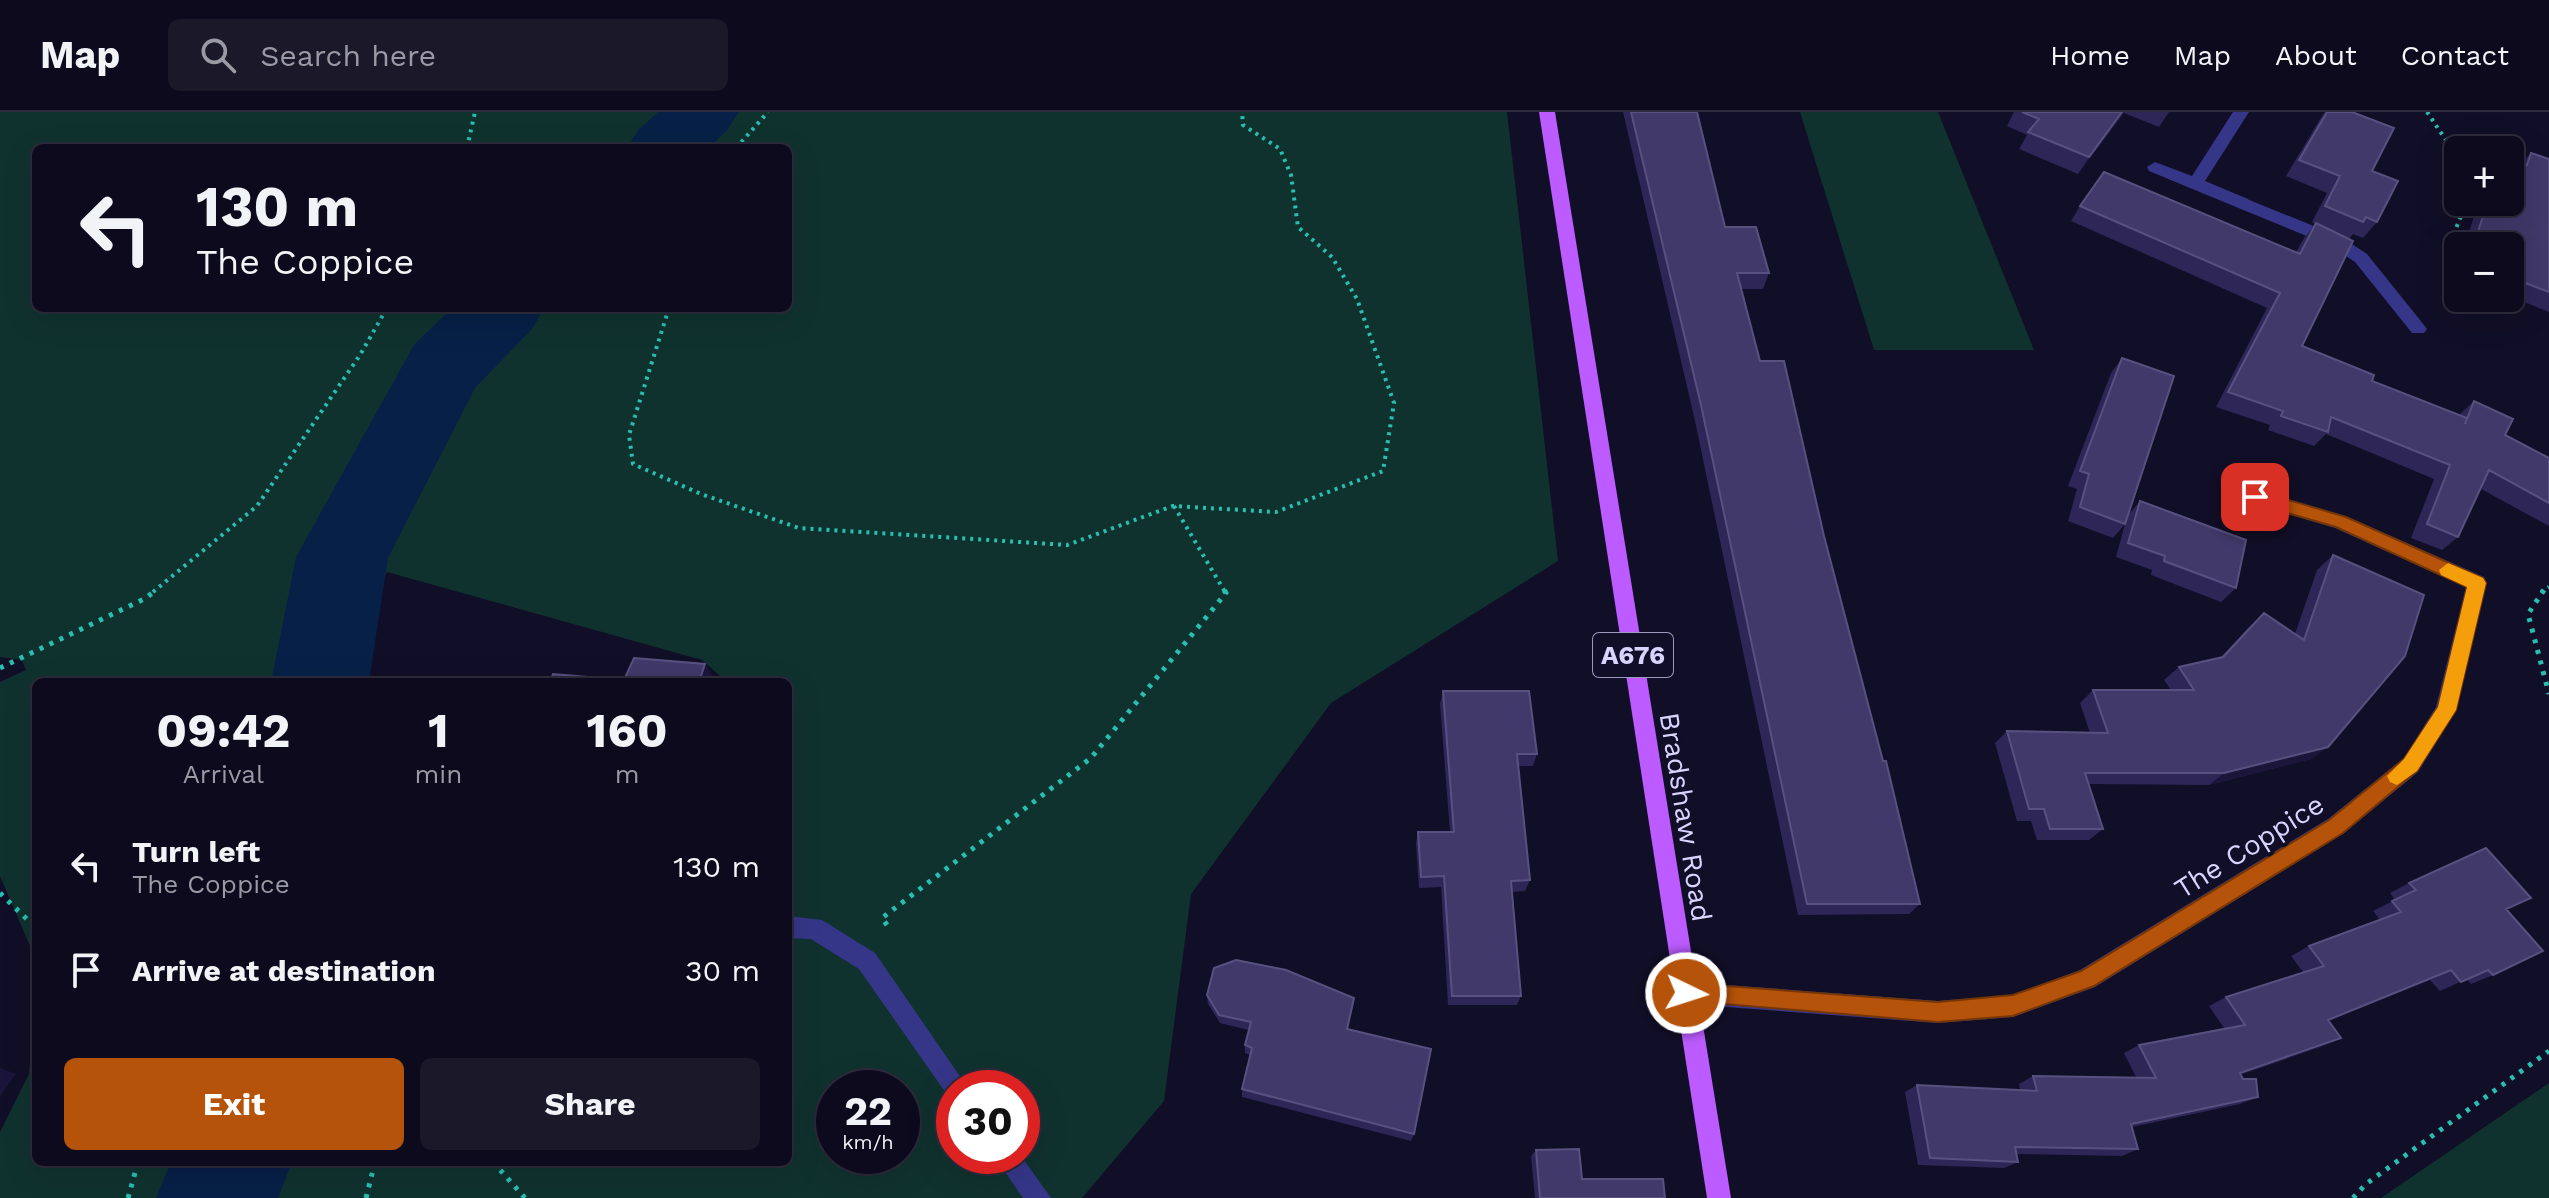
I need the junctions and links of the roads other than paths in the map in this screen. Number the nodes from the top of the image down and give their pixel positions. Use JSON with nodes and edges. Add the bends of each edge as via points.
{"nodes":[{"id":1,"x":1547,"y":112,"type":"edge"},
{"id":2,"x":2241,"y":112,"type":"edge"},
{"id":3,"x":2155,"y":167,"type":"dead end"},
{"id":4,"x":2196,"y":183,"type":"junction"},
{"id":5,"x":2418,"y":329,"type":"dead end"},
{"id":6,"x":2255,"y":497,"type":"dead end"},
{"id":7,"x":792,"y":927,"type":"edge"},
{"id":8,"x":1686,"y":993,"type":"junction"},
{"id":9,"x":943,"y":1070,"type":"edge"},
{"id":10,"x":1020,"y":1174,"type":"edge"},
{"id":11,"x":1039,"y":1198,"type":"edge"},
{"id":12,"x":1719,"y":1198,"type":"edge"}],
"edges":[{"from":1,"to":8,"type":"main road","name":"Bradshaw Road","number":"A676"},
{"from":2,"to":4,"type":"street"},
{"from":3,"to":4,"type":"street"},
{"from":4,"to":5,"type":"street","via":[[2337,242],[2361,258]]},
{"from":6,"to":8,"type":"street","name":"The Coppice","via":[[2340,522],[2477,583],[2446,710],[2411,765],[2336,826],[2087,979],[2013,1006],[1938,1012]]},
{"from":7,"to":9,"type":"street","via":[[814,928],[867,961]]},
{"from":8,"to":12,"type":"main road","name":"Bradshaw Road","number":"A676"},
{"from":10,"to":11,"type":"street"}]}
